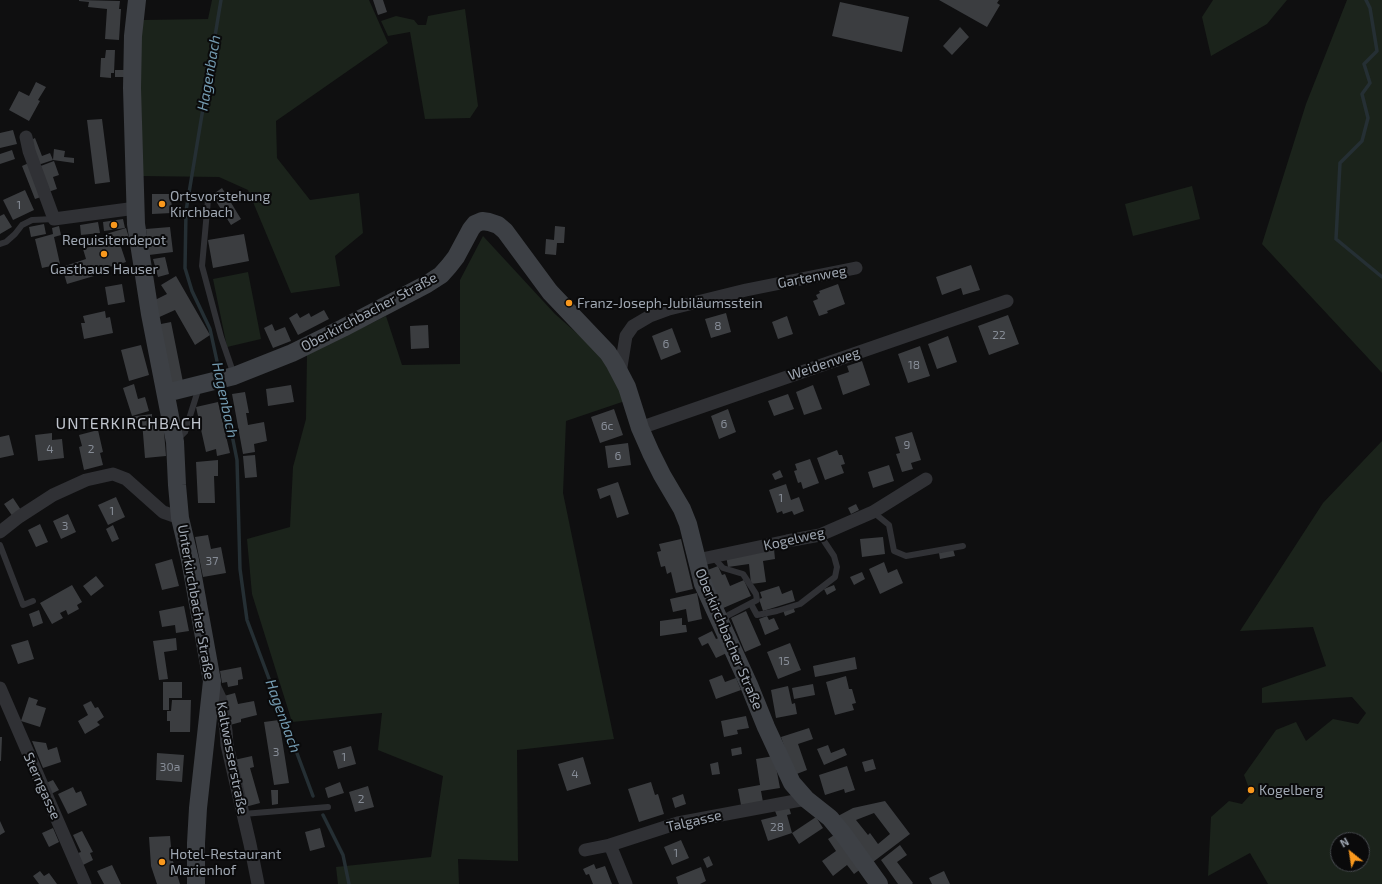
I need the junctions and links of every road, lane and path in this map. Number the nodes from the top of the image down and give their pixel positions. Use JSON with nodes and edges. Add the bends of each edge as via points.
{"nodes":[{"id":1,"x":137,"y":0,"type":"edge"},
{"id":2,"x":26,"y":136,"type":"dead end"},
{"id":3,"x":208,"y":200,"type":"dead end"},
{"id":4,"x":136,"y":208,"type":"junction"},
{"id":5,"x":54,"y":219,"type":"junction"},
{"id":6,"x":0,"y":244,"type":"edge"},
{"id":7,"x":856,"y":268,"type":"dead end"},
{"id":8,"x":1007,"y":301,"type":"dead end"},
{"id":9,"x":620,"y":373,"type":"junction"},
{"id":10,"x":234,"y":376,"type":"junction"},
{"id":11,"x":206,"y":383,"type":"junction"},
{"id":12,"x":166,"y":393,"type":"junction"},
{"id":13,"x":640,"y":428,"type":"junction"},
{"id":14,"x":175,"y":442,"type":"junction"},
{"id":15,"x":926,"y":479,"type":"dead end"},
{"id":16,"x":873,"y":512,"type":"junction"},
{"id":17,"x":180,"y":518,"type":"junction"},
{"id":18,"x":0,"y":532,"type":"edge"},
{"id":19,"x":820,"y":535,"type":"junction"},
{"id":20,"x":0,"y":545,"type":"edge"},
{"id":21,"x":964,"y":546,"type":"dead end"},
{"id":22,"x":705,"y":558,"type":"junction"},
{"id":23,"x":33,"y":601,"type":"dead end"},
{"id":24,"x":751,"y":604,"type":"junction"},
{"id":25,"x":719,"y":620,"type":"junction"},
{"id":26,"x":212,"y":681,"type":"junction"},
{"id":27,"x":0,"y":688,"type":"edge"},
{"id":28,"x":806,"y":799,"type":"junction"},
{"id":29,"x":328,"y":807,"type":"dead end"},
{"id":30,"x":243,"y":814,"type":"junction"},
{"id":31,"x":610,"y":845,"type":"junction"},
{"id":32,"x":585,"y":850,"type":"dead end"},
{"id":33,"x":85,"y":884,"type":"edge"},
{"id":34,"x":196,"y":884,"type":"edge"},
{"id":35,"x":258,"y":884,"type":"edge"},
{"id":36,"x":626,"y":884,"type":"edge"},
{"id":37,"x":879,"y":884,"type":"edge"}],
"edges":[{"from":1,"to":4,"type":"street","name":"Unterkirchbacher Straße","via":[[132,88]]},
{"from":2,"to":5,"type":"street"},
{"from":3,"to":10,"type":"lane","via":[[202,266]]},
{"from":4,"to":5,"type":"street"},
{"from":4,"to":12,"type":"street","name":"Unterkirchbacher Straße","via":[[136,224],[150,314]]},
{"from":5,"to":6,"type":"lane","via":[[32,220]]},
{"from":7,"to":9,"type":"street","name":"Gartenweg","via":[[746,290],[650,316],[633,326],[626,336]]},
{"from":8,"to":13,"type":"street","name":"Weidenweg"},
{"from":9,"to":10,"type":"street","name":"Oberkirchbacher Straße","via":[[608,353],[550,292],[505,230],[482,221],[471,229],[456,258],[440,275],[343,328],[292,353]]},
{"from":9,"to":13,"type":"street","name":"Oberkirchbacher Straße"},
{"from":10,"to":11,"type":"street","name":"Oberkirchbacher Straße"},
{"from":11,"to":12,"type":"street","name":"Oberkirchbacher Straße"},
{"from":11,"to":14,"type":"lane","via":[[185,432]]},
{"from":12,"to":14,"type":"street","name":"Unterkirchbacher Straße"},
{"from":13,"to":22,"type":"street","name":"Oberkirchbacher Straße"},
{"from":14,"to":17,"type":"street","name":"Unterkirchbacher Straße"},
{"from":15,"to":16,"type":"street","name":"Kogelweg"},
{"from":16,"to":19,"type":"street","name":"Kogelweg"},
{"from":16,"to":21,"type":"lane","via":[[889,525],[894,551],[906,556]]},
{"from":17,"to":18,"type":"street","via":[[163,512],[126,479],[113,474],[86,480],[52,495]]},
{"from":17,"to":26,"type":"street","name":"Unterkirchbacher Straße"},
{"from":19,"to":22,"type":"street","name":"Kogelweg"},
{"from":19,"to":24,"type":"lane","via":[[834,556],[837,567],[835,577],[800,604],[757,615]]},
{"from":20,"to":23,"type":"lane","via":[[23,605]]},
{"from":22,"to":24,"type":"lane","via":[[723,568],[743,574],[756,594],[757,600]]},
{"from":22,"to":25,"type":"street","name":"Oberkirchbacher Straße","via":[[703,584]]},
{"from":24,"to":25,"type":"lane"},
{"from":25,"to":28,"type":"street","name":"Oberkirchbacher Straße","via":[[792,783]]},
{"from":26,"to":30,"type":"street","name":"Kaltwasserstraße","via":[[222,706],[226,745]]},
{"from":26,"to":34,"type":"street","name":"Unterkirchbacher Straße","via":[[198,808]]},
{"from":27,"to":33,"type":"street","name":"Sterngasse"},
{"from":28,"to":31,"type":"street","name":"Talgasse","via":[[678,823]]},
{"from":28,"to":37,"type":"street","name":"Oberkirchbacher Straße","via":[[830,818]]},
{"from":29,"to":30,"type":"lane"},
{"from":30,"to":35,"type":"street","name":"Kaltwasserstraße"},
{"from":31,"to":32,"type":"street","name":"Talgasse"},
{"from":31,"to":36,"type":"street"}]}
